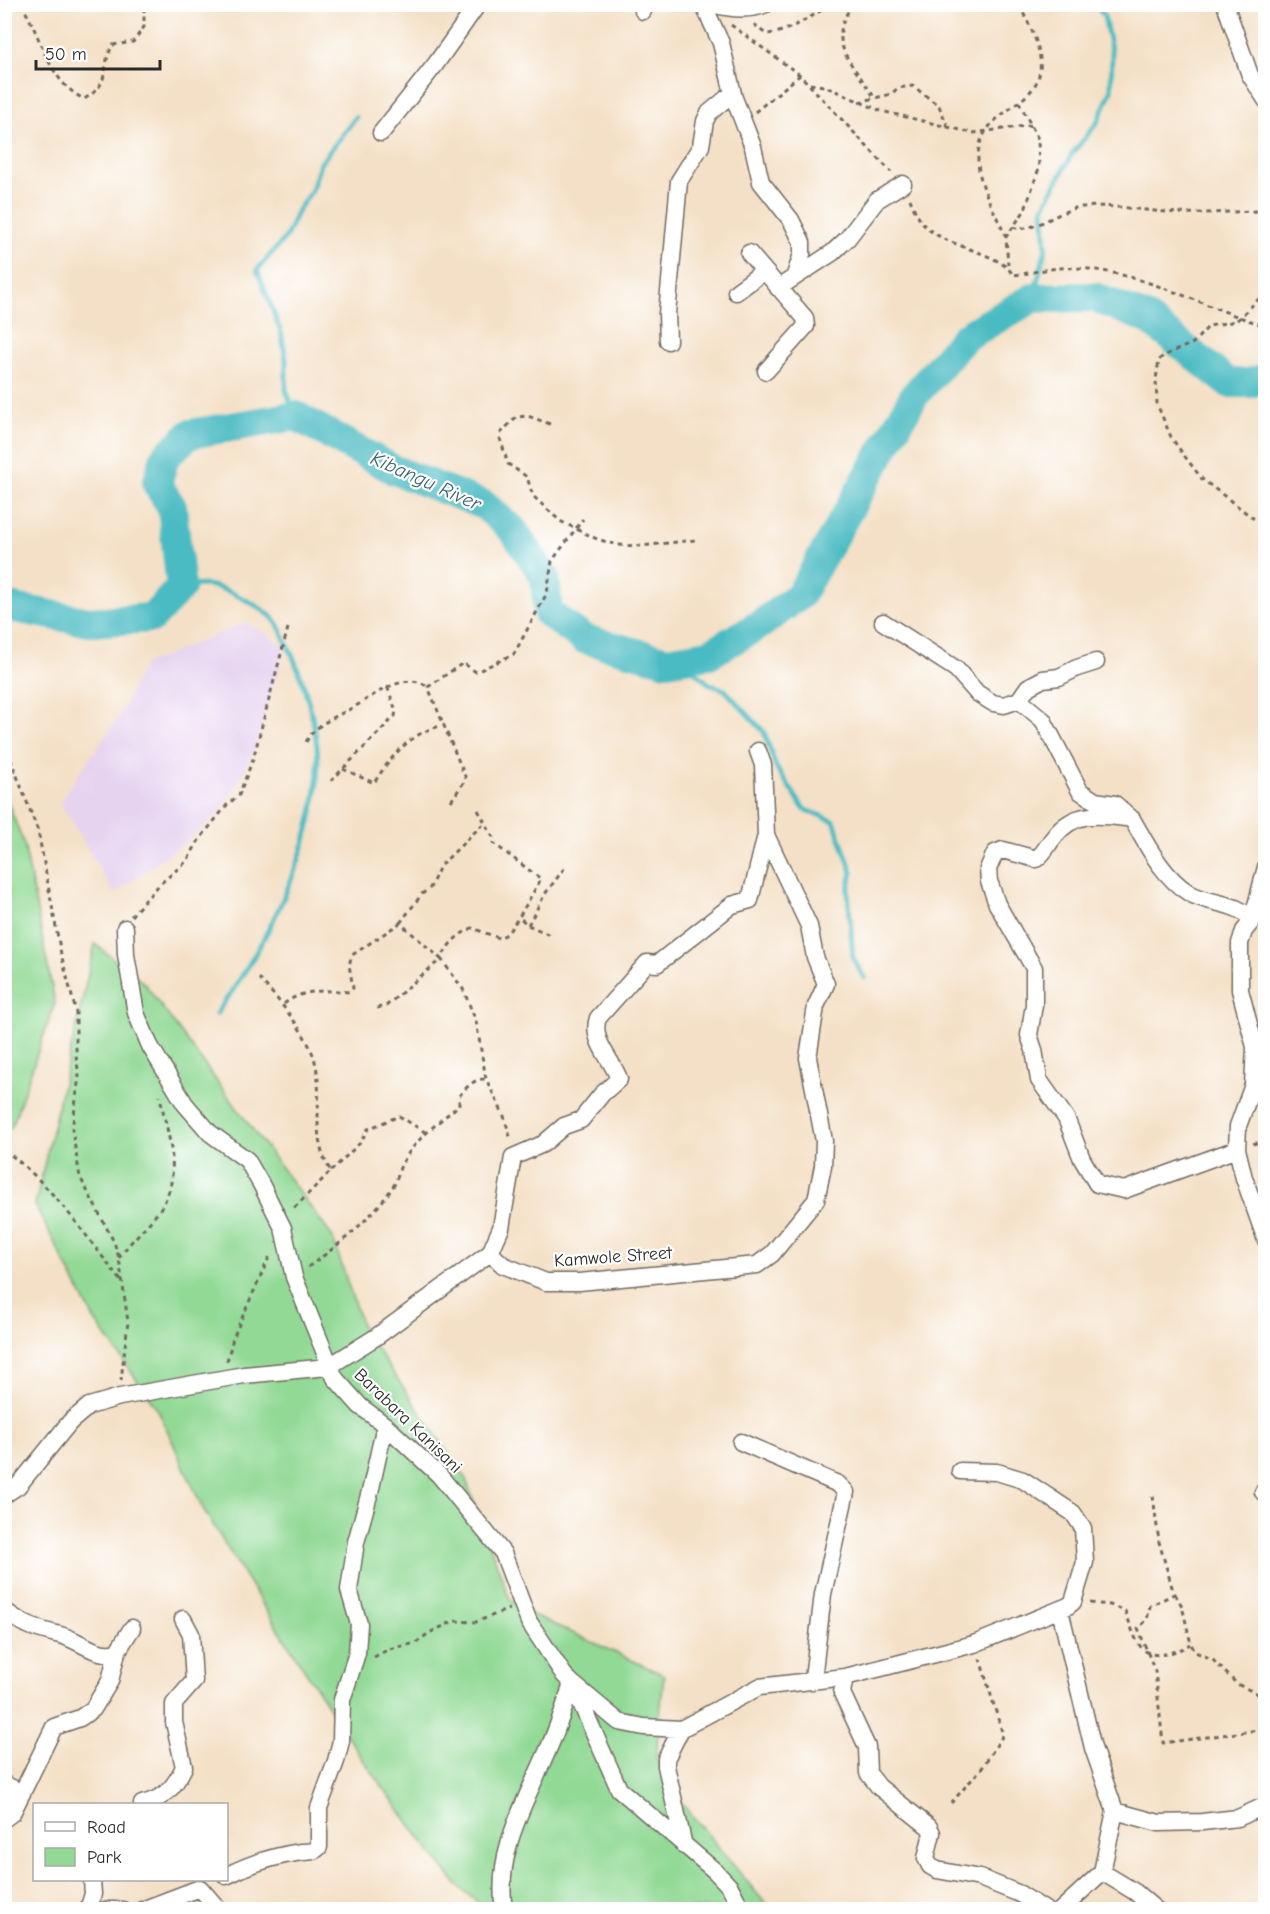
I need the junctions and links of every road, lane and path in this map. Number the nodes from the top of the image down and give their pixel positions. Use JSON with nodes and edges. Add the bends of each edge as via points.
{"nodes":[{"id":1,"x":21,"y":4,"type":"edge"},
{"id":2,"x":144,"y":4,"type":"edge"},
{"id":3,"x":478,"y":4,"type":"edge"},
{"id":4,"x":703,"y":4,"type":"edge"},
{"id":5,"x":712,"y":4,"type":"edge"},
{"id":6,"x":766,"y":4,"type":"edge"},
{"id":7,"x":830,"y":4,"type":"edge"},
{"id":8,"x":853,"y":4,"type":"edge"},
{"id":9,"x":1018,"y":4,"type":"edge"},
{"id":10,"x":1225,"y":4,"type":"edge"},
{"id":11,"x":738,"y":9,"type":"junction"},
{"id":12,"x":724,"y":20,"type":"dead end"},
{"id":13,"x":800,"y":75,"type":"junction"},
{"id":14,"x":810,"y":84,"type":"junction"},
{"id":15,"x":733,"y":93,"type":"junction"},
{"id":16,"x":874,"y":97,"type":"junction"},
{"id":17,"x":1266,"y":100,"type":"edge"},
{"id":18,"x":859,"y":102,"type":"junction"},
{"id":19,"x":1019,"y":102,"type":"junction"},
{"id":20,"x":744,"y":122,"type":"junction"},
{"id":21,"x":1033,"y":125,"type":"junction"},
{"id":22,"x":948,"y":128,"type":"junction"},
{"id":23,"x":381,"y":132,"type":"dead end"},
{"id":24,"x":986,"y":133,"type":"junction"},
{"id":25,"x":903,"y":184,"type":"junction"},
{"id":26,"x":1266,"y":211,"type":"edge"},
{"id":27,"x":1013,"y":227,"type":"junction"},
{"id":28,"x":1006,"y":237,"type":"junction"},
{"id":29,"x":749,"y":254,"type":"dead end"},
{"id":30,"x":1008,"y":265,"type":"junction"},
{"id":31,"x":763,"y":272,"type":"junction"},
{"id":32,"x":795,"y":275,"type":"junction"},
{"id":33,"x":778,"y":288,"type":"junction"},
{"id":34,"x":736,"y":292,"type":"dead end"},
{"id":35,"x":1266,"y":292,"type":"edge"},
{"id":36,"x":1240,"y":318,"type":"junction"},
{"id":37,"x":1266,"y":326,"type":"edge"},
{"id":38,"x":668,"y":341,"type":"dead end"},
{"id":39,"x":766,"y":371,"type":"dead end"},
{"id":40,"x":550,"y":424,"type":"dead end"},
{"id":41,"x":583,"y":519,"type":"dead end"},
{"id":42,"x":576,"y":528,"type":"junction"},
{"id":43,"x":1266,"y":528,"type":"edge"},
{"id":44,"x":696,"y":540,"type":"dead end"},
{"id":45,"x":883,"y":622,"type":"dead end"},
{"id":46,"x":288,"y":628,"type":"dead end"},
{"id":47,"x":1096,"y":662,"type":"dead end"},
{"id":48,"x":387,"y":686,"type":"junction"},
{"id":49,"x":428,"y":687,"type":"junction"},
{"id":50,"x":1019,"y":700,"type":"junction"},
{"id":51,"x":444,"y":725,"type":"junction"},
{"id":52,"x":4,"y":742,"type":"edge"},
{"id":53,"x":306,"y":742,"type":"dead end"},
{"id":54,"x":758,"y":752,"type":"dead end"},
{"id":55,"x":343,"y":769,"type":"junction"},
{"id":56,"x":331,"y":781,"type":"dead end"},
{"id":57,"x":451,"y":801,"type":"dead end"},
{"id":58,"x":478,"y":810,"type":"dead end"},
{"id":59,"x":1132,"y":819,"type":"junction"},
{"id":60,"x":483,"y":823,"type":"junction"},
{"id":61,"x":766,"y":835,"type":"junction"},
{"id":62,"x":566,"y":866,"type":"dead end"},
{"id":63,"x":1266,"y":867,"type":"edge"},
{"id":64,"x":519,"y":917,"type":"junction"},
{"id":65,"x":1252,"y":921,"type":"junction"},
{"id":66,"x":400,"y":923,"type":"junction"},
{"id":67,"x":528,"y":926,"type":"junction"},
{"id":68,"x":125,"y":928,"type":"joint"},
{"id":69,"x":552,"y":936,"type":"dead end"},
{"id":70,"x":441,"y":959,"type":"junction"},
{"id":71,"x":259,"y":978,"type":"dead end"},
{"id":72,"x":283,"y":1005,"type":"junction"},
{"id":73,"x":377,"y":1008,"type":"dead end"},
{"id":74,"x":486,"y":1079,"type":"junction"},
{"id":75,"x":159,"y":1093,"type":"dead end"},
{"id":76,"x":428,"y":1134,"type":"junction"},
{"id":77,"x":1237,"y":1149,"type":"junction"},
{"id":78,"x":4,"y":1150,"type":"edge"},
{"id":79,"x":513,"y":1157,"type":"junction"},
{"id":80,"x":331,"y":1170,"type":"junction"},
{"id":81,"x":283,"y":1228,"type":"junction"},
{"id":82,"x":1266,"y":1240,"type":"edge"},
{"id":83,"x":490,"y":1253,"type":"junction"},
{"id":84,"x":119,"y":1258,"type":"junction"},
{"id":85,"x":294,"y":1277,"type":"junction"},
{"id":86,"x":124,"y":1285,"type":"junction"},
{"id":87,"x":328,"y":1367,"type":"junction"},
{"id":88,"x":225,"y":1378,"type":"junction"},
{"id":89,"x":120,"y":1397,"type":"junction"},
{"id":90,"x":385,"y":1425,"type":"junction"},
{"id":91,"x":741,"y":1442,"type":"dead end"},
{"id":92,"x":960,"y":1471,"type":"dead end"},
{"id":93,"x":4,"y":1495,"type":"edge"},
{"id":94,"x":1153,"y":1496,"type":"dead end"},
{"id":95,"x":1174,"y":1594,"type":"junction"},
{"id":96,"x":519,"y":1600,"type":"junction"},
{"id":97,"x":1066,"y":1606,"type":"junction"},
{"id":98,"x":4,"y":1610,"type":"edge"},
{"id":99,"x":183,"y":1619,"type":"dead end"},
{"id":100,"x":132,"y":1628,"type":"dead end"},
{"id":101,"x":974,"y":1644,"type":"junction"},
{"id":102,"x":1191,"y":1644,"type":"junction"},
{"id":103,"x":117,"y":1652,"type":"junction"},
{"id":104,"x":1148,"y":1654,"type":"junction"},
{"id":105,"x":351,"y":1673,"type":"junction"},
{"id":106,"x":845,"y":1677,"type":"junction"},
{"id":107,"x":813,"y":1680,"type":"junction"},
{"id":108,"x":572,"y":1683,"type":"junction"},
{"id":109,"x":1266,"y":1698,"type":"edge"},
{"id":110,"x":681,"y":1729,"type":"junction"},
{"id":111,"x":1266,"y":1729,"type":"edge"},
{"id":112,"x":4,"y":1784,"type":"edge"},
{"id":113,"x":22,"y":1793,"type":"junction"},
{"id":114,"x":145,"y":1803,"type":"edge"},
{"id":115,"x":951,"y":1803,"type":"dead end"},
{"id":116,"x":1266,"y":1805,"type":"edge"},
{"id":117,"x":1115,"y":1810,"type":"junction"},
{"id":118,"x":4,"y":1819,"type":"edge"},
{"id":119,"x":684,"y":1846,"type":"junction"},
{"id":120,"x":1102,"y":1872,"type":"junction"},
{"id":121,"x":228,"y":1875,"type":"edge"},
{"id":122,"x":92,"y":1881,"type":"edge"},
{"id":123,"x":217,"y":1881,"type":"edge"},
{"id":124,"x":200,"y":1888,"type":"junction"},
{"id":125,"x":88,"y":1910,"type":"edge"},
{"id":126,"x":105,"y":1910,"type":"edge"},
{"id":127,"x":123,"y":1910,"type":"edge"},
{"id":128,"x":142,"y":1910,"type":"edge"},
{"id":129,"x":219,"y":1910,"type":"edge"},
{"id":130,"x":504,"y":1910,"type":"edge"},
{"id":131,"x":742,"y":1910,"type":"edge"},
{"id":132,"x":1046,"y":1910,"type":"edge"},
{"id":133,"x":1061,"y":1910,"type":"edge"},
{"id":134,"x":1156,"y":1910,"type":"edge"}],
"edges":[{"from":1,"to":2,"type":"path","via":[[46,58],[72,93],[84,99],[104,81],[113,45],[133,42],[144,27]]},
{"from":3,"to":23,"type":"street"},
{"from":4,"to":15,"type":"street","via":[[721,43]]},
{"from":5,"to":11,"type":"street"},
{"from":6,"to":11,"type":"street"},
{"from":7,"to":11,"type":"path","via":[[772,34],[764,33]]},
{"from":8,"to":16,"type":"path","via":[[843,19],[840,40],[853,70]]},
{"from":9,"to":19,"type":"path","via":[[1030,24],[1042,60],[1039,80]]},
{"from":10,"to":17,"type":"street","via":[[1250,75]]},
{"from":12,"to":13,"type":"path"},
{"from":13,"to":14,"type":"path"},
{"from":13,"to":20,"type":"path"},
{"from":14,"to":18,"type":"path"},
{"from":14,"to":25,"type":"path"},
{"from":15,"to":20,"type":"street"},
{"from":15,"to":38,"type":"street","via":[[709,113],[701,146],[679,181]]},
{"from":16,"to":18,"type":"path"},
{"from":16,"to":22,"type":"path","via":[[913,86],[939,106]]},
{"from":18,"to":22,"type":"path"},
{"from":19,"to":21,"type":"path"},
{"from":19,"to":24,"type":"path"},
{"from":20,"to":32,"type":"street","via":[[761,182],[791,220],[802,242]]},
{"from":21,"to":24,"type":"path"},
{"from":21,"to":27,"type":"path","via":[[1040,151],[1039,168],[1025,210]]},
{"from":22,"to":24,"type":"path"},
{"from":24,"to":28,"type":"path","via":[[980,147],[980,173]]},
{"from":25,"to":30,"type":"path","via":[[923,224],[951,243]]},
{"from":25,"to":32,"type":"street","via":[[878,200],[832,253]]},
{"from":26,"to":27,"type":"path","via":[[1181,213],[1081,207],[1027,229]]},
{"from":27,"to":28,"type":"path"},
{"from":28,"to":30,"type":"path"},
{"from":29,"to":31,"type":"street"},
{"from":30,"to":36,"type":"path","via":[[1013,275],[1050,267],[1111,272],[1196,299]]},
{"from":31,"to":33,"type":"street"},
{"from":31,"to":34,"type":"street"},
{"from":32,"to":33,"type":"street"},
{"from":33,"to":39,"type":"street","via":[[805,318],[806,327]]},
{"from":35,"to":36,"type":"path"},
{"from":36,"to":37,"type":"path"},
{"from":36,"to":43,"type":"path","via":[[1233,323],[1209,326],[1193,343],[1159,360],[1157,404],[1171,436],[1202,479]]},
{"from":40,"to":42,"type":"path","via":[[528,416],[516,417],[499,435],[508,464],[526,477],[533,496],[553,516]]},
{"from":41,"to":42,"type":"path"},
{"from":42,"to":44,"type":"path","via":[[617,544],[640,546]]},
{"from":42,"to":49,"type":"path","via":[[552,561],[547,593],[514,654],[476,672],[463,663]]},
{"from":45,"to":50,"type":"street","via":[[956,669],[976,693],[993,704]]},
{"from":46,"to":68,"type":"path","via":[[253,759],[239,795],[199,840],[188,861],[138,907]]},
{"from":47,"to":50,"type":"street","via":[[1043,679],[1029,687]]},
{"from":48,"to":49,"type":"path","via":[[412,683]]},
{"from":48,"to":53,"type":"path","via":[[315,728]]},
{"from":48,"to":55,"type":"path","via":[[395,716]]},
{"from":49,"to":51,"type":"path"},
{"from":50,"to":59,"type":"street","via":[[1043,720],[1080,791],[1095,801],[1115,804]]},
{"from":51,"to":55,"type":"path","via":[[430,728],[397,750],[374,783]]},
{"from":51,"to":57,"type":"path","via":[[466,779]]},
{"from":52,"to":84,"type":"path","via":[[38,831],[76,1012],[79,1076],[72,1130],[80,1177]]},
{"from":54,"to":61,"type":"street","name":"Kamwole Street","via":[[763,765]]},
{"from":55,"to":56,"type":"path"},
{"from":58,"to":60,"type":"path"},
{"from":59,"to":65,"type":"street","via":[[1156,860],[1180,886],[1191,894],[1242,910]]},
{"from":59,"to":77,"type":"street","via":[[1086,815],[1064,826],[1036,859],[1003,850],[990,860],[989,881],[997,904],[1034,968],[1035,995],[1029,1035],[1038,1080],[1066,1119],[1097,1184],[1124,1190]]},
{"from":60,"to":64,"type":"path","via":[[497,847],[541,879]]},
{"from":60,"to":66,"type":"path","via":[[440,866],[430,888]]},
{"from":61,"to":79,"type":"street","via":[[750,900],[732,905],[657,964],[646,963],[598,1018],[598,1040],[619,1076],[618,1082],[602,1094],[581,1120]]},
{"from":61,"to":83,"type":"street","name":"Kamwole Street","via":[[809,926],[826,984],[816,1006],[808,1058],[824,1141],[824,1166],[816,1200],[772,1254],[757,1264],[546,1282],[503,1265]]},
{"from":62,"to":67,"type":"path"},
{"from":63,"to":65,"type":"street"},
{"from":64,"to":67,"type":"path"},
{"from":64,"to":70,"type":"path","via":[[507,934],[499,938],[472,928],[462,933],[447,946]]},
{"from":65,"to":77,"type":"street","via":[[1242,937],[1239,970],[1240,990],[1255,1047],[1253,1085],[1238,1126]]},
{"from":66,"to":70,"type":"path"},
{"from":66,"to":72,"type":"path","via":[[352,955],[353,988],[349,992],[322,990],[292,998]]},
{"from":67,"to":69,"type":"path"},
{"from":68,"to":81,"type":"street","via":[[136,1013],[150,1046],[185,1104],[210,1133],[247,1160]]},
{"from":70,"to":73,"type":"path","via":[[386,1006]]},
{"from":70,"to":74,"type":"path","via":[[463,989],[476,1021]]},
{"from":71,"to":72,"type":"path"},
{"from":72,"to":80,"type":"path","via":[[314,1058],[317,1137],[323,1159]]},
{"from":74,"to":76,"type":"path","via":[[469,1085],[459,1096],[459,1105]]},
{"from":74,"to":79,"type":"path","via":[[504,1116]]},
{"from":75,"to":84,"type":"path","via":[[173,1158],[172,1183],[158,1212]]},
{"from":76,"to":80,"type":"path","via":[[399,1116],[368,1129],[360,1143]]},
{"from":76,"to":85,"type":"path","via":[[401,1164],[393,1187],[362,1223]]},
{"from":77,"to":82,"type":"street"},
{"from":78,"to":86,"type":"path","via":[[20,1161],[63,1206]]},
{"from":79,"to":83,"type":"street","via":[[501,1227]]},
{"from":80,"to":81,"type":"path","via":[[295,1205]]},
{"from":81,"to":85,"type":"street"},
{"from":81,"to":88,"type":"path","via":[[233,1338]]},
{"from":83,"to":87,"type":"street","via":[[376,1337]]},
{"from":84,"to":86,"type":"path"},
{"from":85,"to":87,"type":"street"},
{"from":86,"to":89,"type":"path","via":[[128,1322]]},
{"from":87,"to":88,"type":"street"},
{"from":87,"to":90,"type":"street","name":"Barabara Kanisani","via":[[360,1406]]},
{"from":88,"to":89,"type":"street"},
{"from":89,"to":93,"type":"street","via":[[106,1399],[81,1412],[18,1486]]},
{"from":90,"to":96,"type":"street","name":"Barabara Kanisani","via":[[439,1475],[503,1553]]},
{"from":90,"to":105,"type":"street","via":[[356,1542],[349,1590],[359,1634]]},
{"from":91,"to":107,"type":"street","via":[[838,1484],[846,1492],[822,1594]]},
{"from":92,"to":97,"type":"street","via":[[997,1472],[1023,1480],[1073,1513],[1083,1528],[1085,1562]]},
{"from":94,"to":95,"type":"path","via":[[1159,1542]]},
{"from":95,"to":102,"type":"path","via":[[1182,1606]]},
{"from":95,"to":104,"type":"path","via":[[1150,1606],[1147,1620],[1138,1628]]},
{"from":96,"to":105,"type":"path","via":[[507,1610],[482,1620],[461,1620],[441,1626],[416,1643],[378,1654]]},
{"from":96,"to":108,"type":"street","name":"Barabara Kanisani","via":[[540,1641]]},
{"from":97,"to":101,"type":"street"},
{"from":97,"to":104,"type":"path","via":[[1120,1608]]},
{"from":97,"to":117,"type":"street","via":[[1093,1748]]},
{"from":98,"to":103,"type":"street","via":[[48,1635],[60,1635],[108,1654]]},
{"from":99,"to":114,"type":"street","via":[[191,1634],[194,1681],[174,1704],[184,1767],[170,1791]]},
{"from":100,"to":103,"type":"street"},
{"from":101,"to":106,"type":"street"},
{"from":101,"to":115,"type":"path","via":[[1003,1735],[982,1768]]},
{"from":102,"to":104,"type":"path","via":[[1156,1657]]},
{"from":102,"to":109,"type":"path","via":[[1237,1684]]},
{"from":103,"to":113,"type":"street","via":[[110,1681],[93,1709],[54,1727]]},
{"from":104,"to":111,"type":"path","via":[[1155,1671],[1163,1743]]},
{"from":105,"to":121,"type":"street","via":[[340,1707],[336,1761],[319,1808],[319,1847],[246,1865]]},
{"from":106,"to":107,"type":"street"},
{"from":106,"to":132,"type":"street","via":[[842,1693],[867,1747],[868,1773],[879,1787],[929,1827],[932,1833],[926,1858],[930,1866],[945,1873],[980,1878],[1020,1894]]},
{"from":107,"to":110,"type":"street","via":[[759,1687]]},
{"from":108,"to":110,"type":"street","via":[[619,1722]]},
{"from":108,"to":119,"type":"street","name":"Barabara Kanisani","via":[[618,1790]]},
{"from":108,"to":130,"type":"street","via":[[548,1752],[524,1798],[504,1862]]},
{"from":110,"to":119,"type":"street","via":[[666,1766]]},
{"from":112,"to":113,"type":"street"},
{"from":113,"to":118,"type":"street","via":[[12,1813]]},
{"from":116,"to":117,"type":"street","via":[[1238,1818],[1194,1822],[1159,1823]]},
{"from":117,"to":120,"type":"street"},
{"from":119,"to":131,"type":"street","name":"Barabara Kanisani","via":[[730,1887]]},
{"from":120,"to":133,"type":"street"},
{"from":120,"to":134,"type":"street"},
{"from":122,"to":125,"type":"street"},
{"from":123,"to":124,"type":"street"},
{"from":124,"to":128,"type":"street"},
{"from":124,"to":129,"type":"street"},
{"from":126,"to":127,"type":"street"}]}
